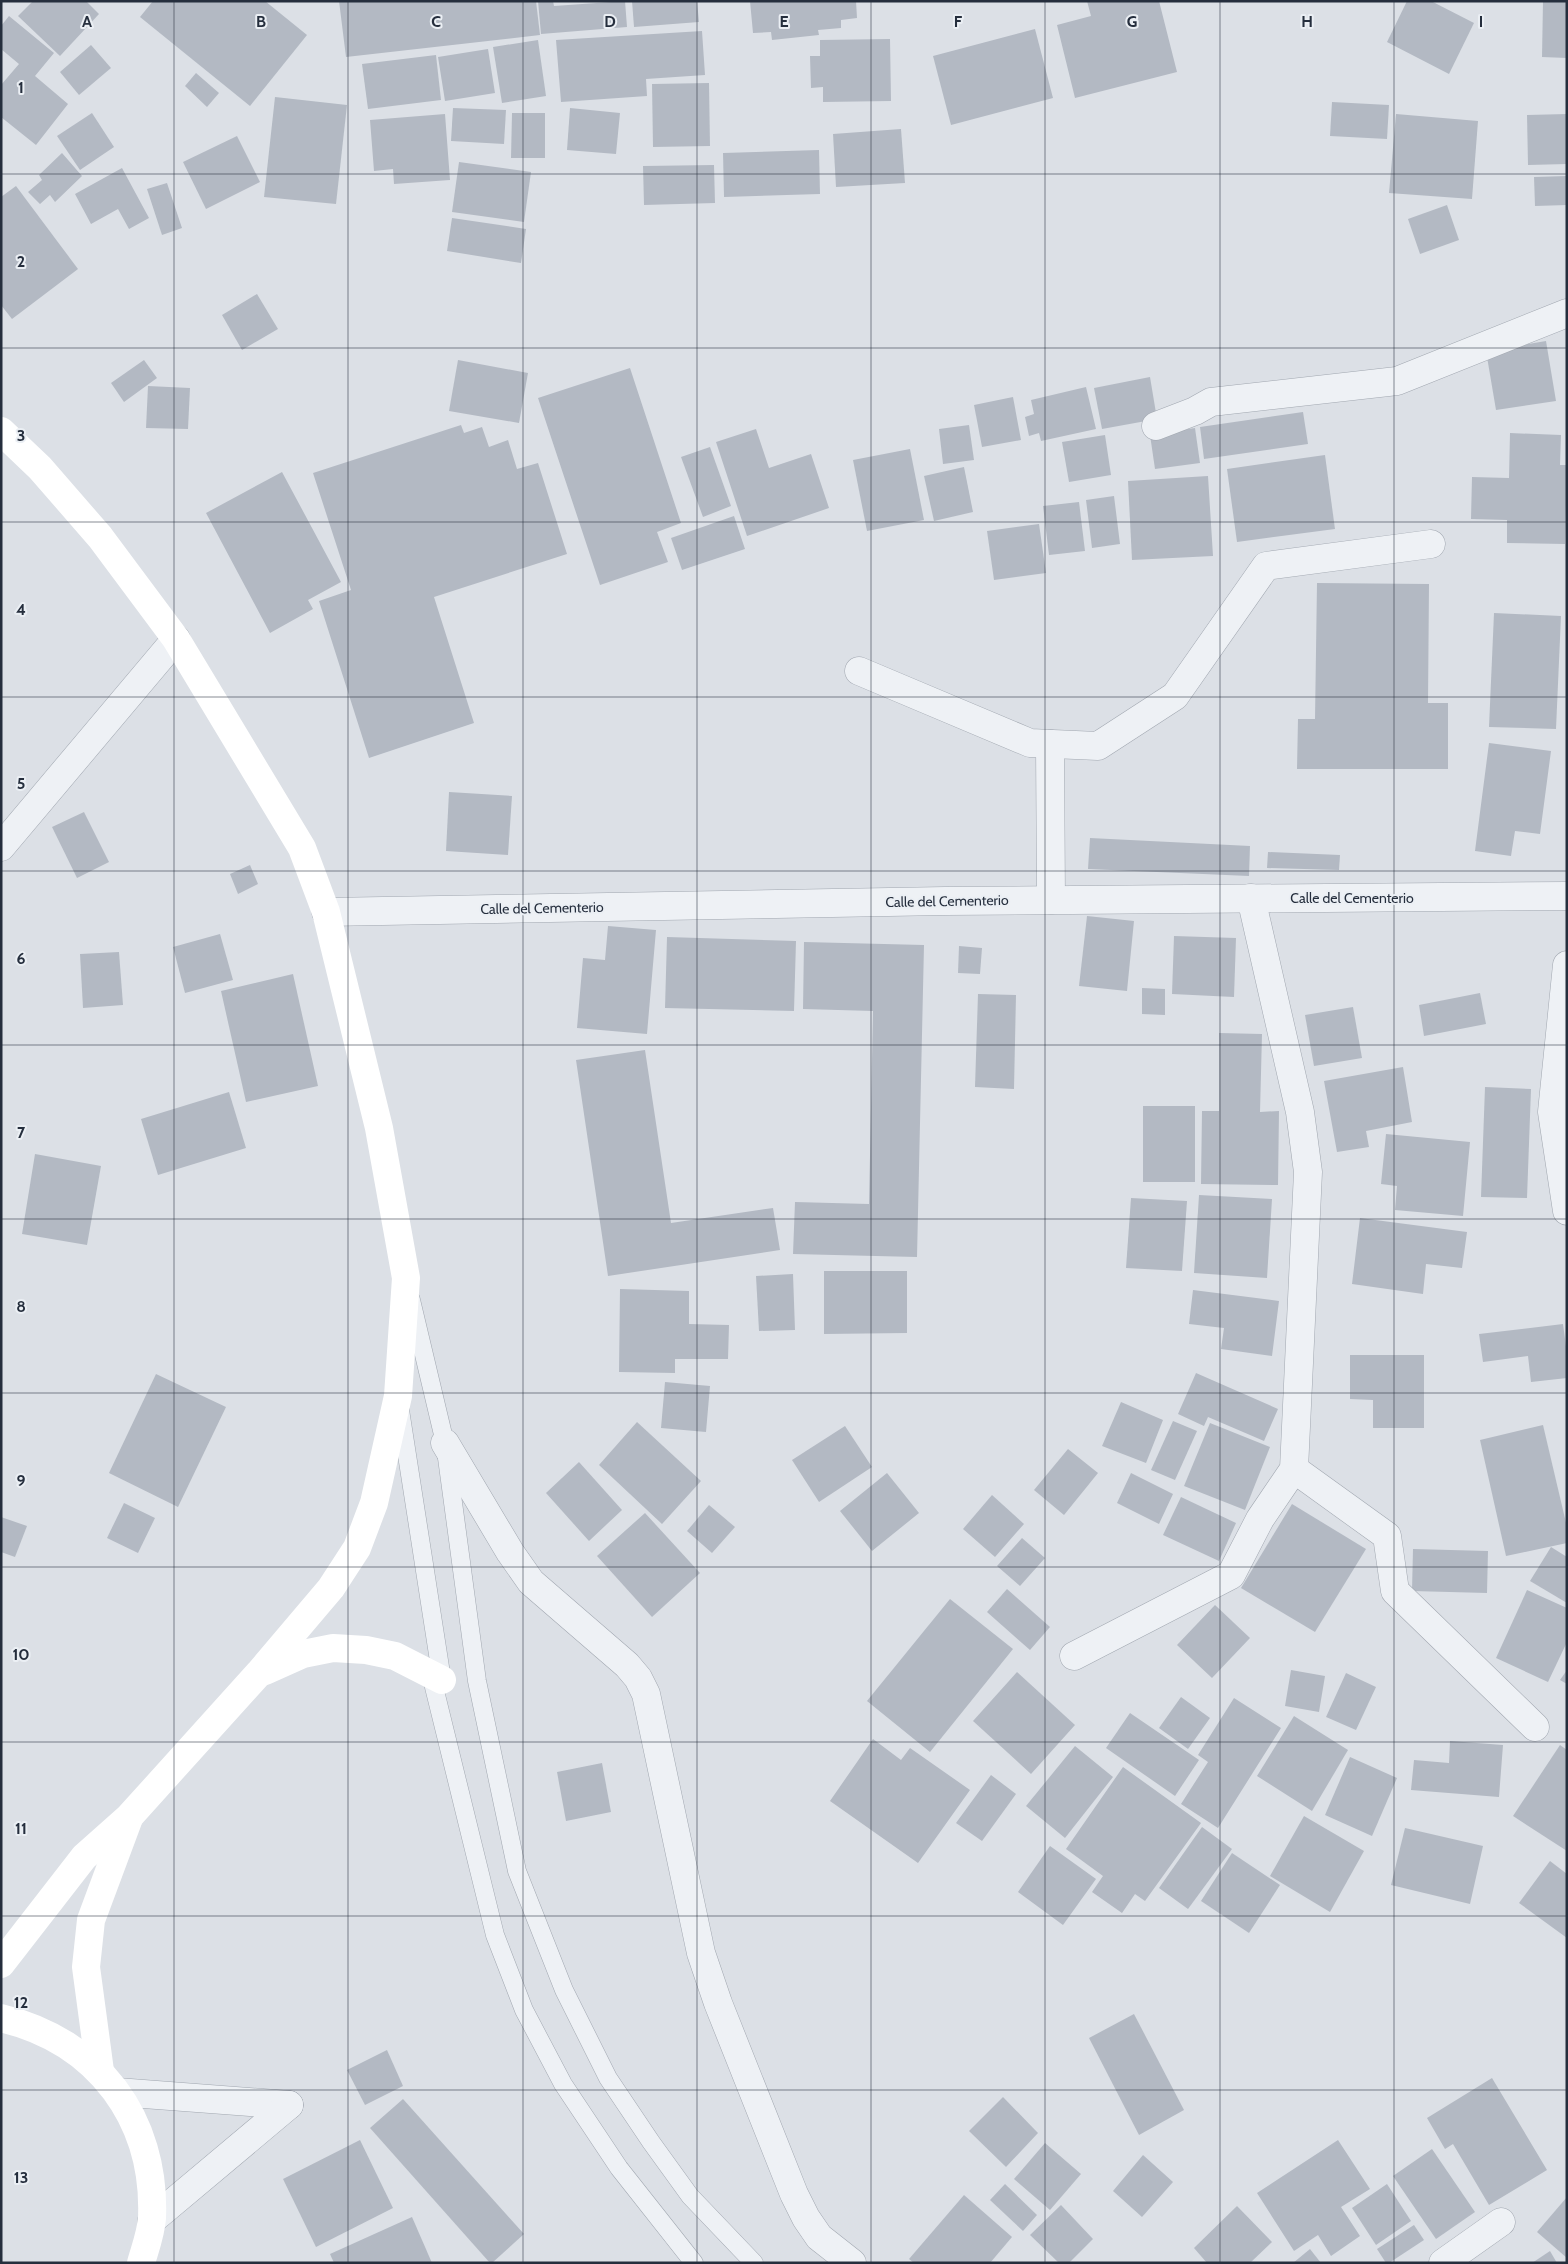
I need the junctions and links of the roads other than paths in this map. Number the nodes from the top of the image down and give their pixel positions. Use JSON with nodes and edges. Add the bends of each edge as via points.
{"nodes":[{"id":1,"x":1567,"y":313,"type":"edge"},
{"id":2,"x":1156,"y":426,"type":"dead end"},
{"id":3,"x":1,"y":431,"type":"edge"},
{"id":4,"x":1432,"y":544,"type":"dead end"},
{"id":5,"x":176,"y":639,"type":"junction"},
{"id":6,"x":859,"y":671,"type":"dead end"},
{"id":7,"x":1050,"y":744,"type":"junction"},
{"id":8,"x":1,"y":846,"type":"edge"},
{"id":9,"x":1567,"y":896,"type":"edge"},
{"id":10,"x":1251,"y":898,"type":"junction"},
{"id":11,"x":1051,"y":900,"type":"junction"},
{"id":12,"x":326,"y":912,"type":"junction"},
{"id":13,"x":1567,"y":965,"type":"edge"},
{"id":14,"x":1567,"y":1212,"type":"edge"},
{"id":15,"x":406,"y":1278,"type":"junction"},
{"id":16,"x":398,"y":1396,"type":"junction"},
{"id":17,"x":445,"y":1443,"type":"junction"},
{"id":18,"x":1294,"y":1468,"type":"junction"},
{"id":19,"x":1074,"y":1656,"type":"dead end"},
{"id":20,"x":259,"y":1673,"type":"junction"},
{"id":21,"x":442,"y":1680,"type":"junction"},
{"id":22,"x":1535,"y":1727,"type":"dead end"},
{"id":23,"x":129,"y":1817,"type":"junction"},
{"id":24,"x":1,"y":1964,"type":"edge"},
{"id":25,"x":1,"y":2018,"type":"edge"},
{"id":26,"x":100,"y":2071,"type":"junction"},
{"id":27,"x":117,"y":2092,"type":"junction"},
{"id":28,"x":152,"y":2220,"type":"junction"},
{"id":29,"x":1501,"y":2222,"type":"dead end"},
{"id":30,"x":142,"y":2263,"type":"edge"},
{"id":31,"x":694,"y":2263,"type":"edge"},
{"id":32,"x":754,"y":2263,"type":"edge"},
{"id":33,"x":852,"y":2263,"type":"edge"},
{"id":34,"x":1443,"y":2263,"type":"edge"}],
"edges":[{"from":1,"to":2,"type":"street","via":[[1397,381],[1211,402]]},
{"from":3,"to":5,"type":"main road","via":[[40,468],[100,537]]},
{"from":4,"to":7,"type":"street","via":[[1266,566],[1176,696],[1098,746]]},
{"from":5,"to":8,"type":"street"},
{"from":5,"to":12,"type":"main road","via":[[302,848]]},
{"from":6,"to":7,"type":"street","via":[[1030,742]]},
{"from":7,"to":11,"type":"street"},
{"from":9,"to":10,"type":"street","name":"Calle del Cementerio"},
{"from":10,"to":11,"type":"street","name":"Calle del Cementerio"},
{"from":10,"to":18,"type":"street","via":[[1300,1112],[1308,1172]]},
{"from":11,"to":12,"type":"street","name":"Calle del Cementerio"},
{"from":12,"to":15,"type":"main road","via":[[379,1128]]},
{"from":13,"to":14,"type":"street","via":[[1552,1112]]},
{"from":15,"to":16,"type":"main road"},
{"from":15,"to":17,"type":"lane"},
{"from":16,"to":20,"type":"main road","via":[[374,1503],[357,1548],[331,1588]]},
{"from":16,"to":21,"type":"lane"},
{"from":17,"to":32,"type":"lane","via":[[477,1681],[517,1871],[564,1990],[608,2078],[690,2196]]},
{"from":17,"to":33,"type":"street","via":[[531,1582],[626,1665],[646,1694],[701,1953],[718,2003],[806,2218],[819,2236]]},
{"from":18,"to":19,"type":"street","via":[[1260,1519],[1231,1575]]},
{"from":18,"to":22,"type":"street","via":[[1388,1536],[1394,1591]]},
{"from":20,"to":21,"type":"main road","via":[[303,1654],[333,1648],[395,1656]]},
{"from":20,"to":23,"type":"main road"},
{"from":21,"to":31,"type":"lane","via":[[434,1687],[495,1935],[524,2010],[563,2084],[619,2168]]},
{"from":23,"to":24,"type":"main road","via":[[84,1857]]},
{"from":23,"to":26,"type":"main road","via":[[91,1920],[86,1967]]},
{"from":25,"to":26,"type":"main road","via":[[38,2029],[71,2047]]},
{"from":26,"to":27,"type":"main road"},
{"from":27,"to":28,"type":"main road","via":[[139,2132],[151,2175]]},
{"from":27,"to":28,"type":"street","via":[[289,2105]]},
{"from":28,"to":30,"type":"main road"},
{"from":29,"to":34,"type":"street"}]}
